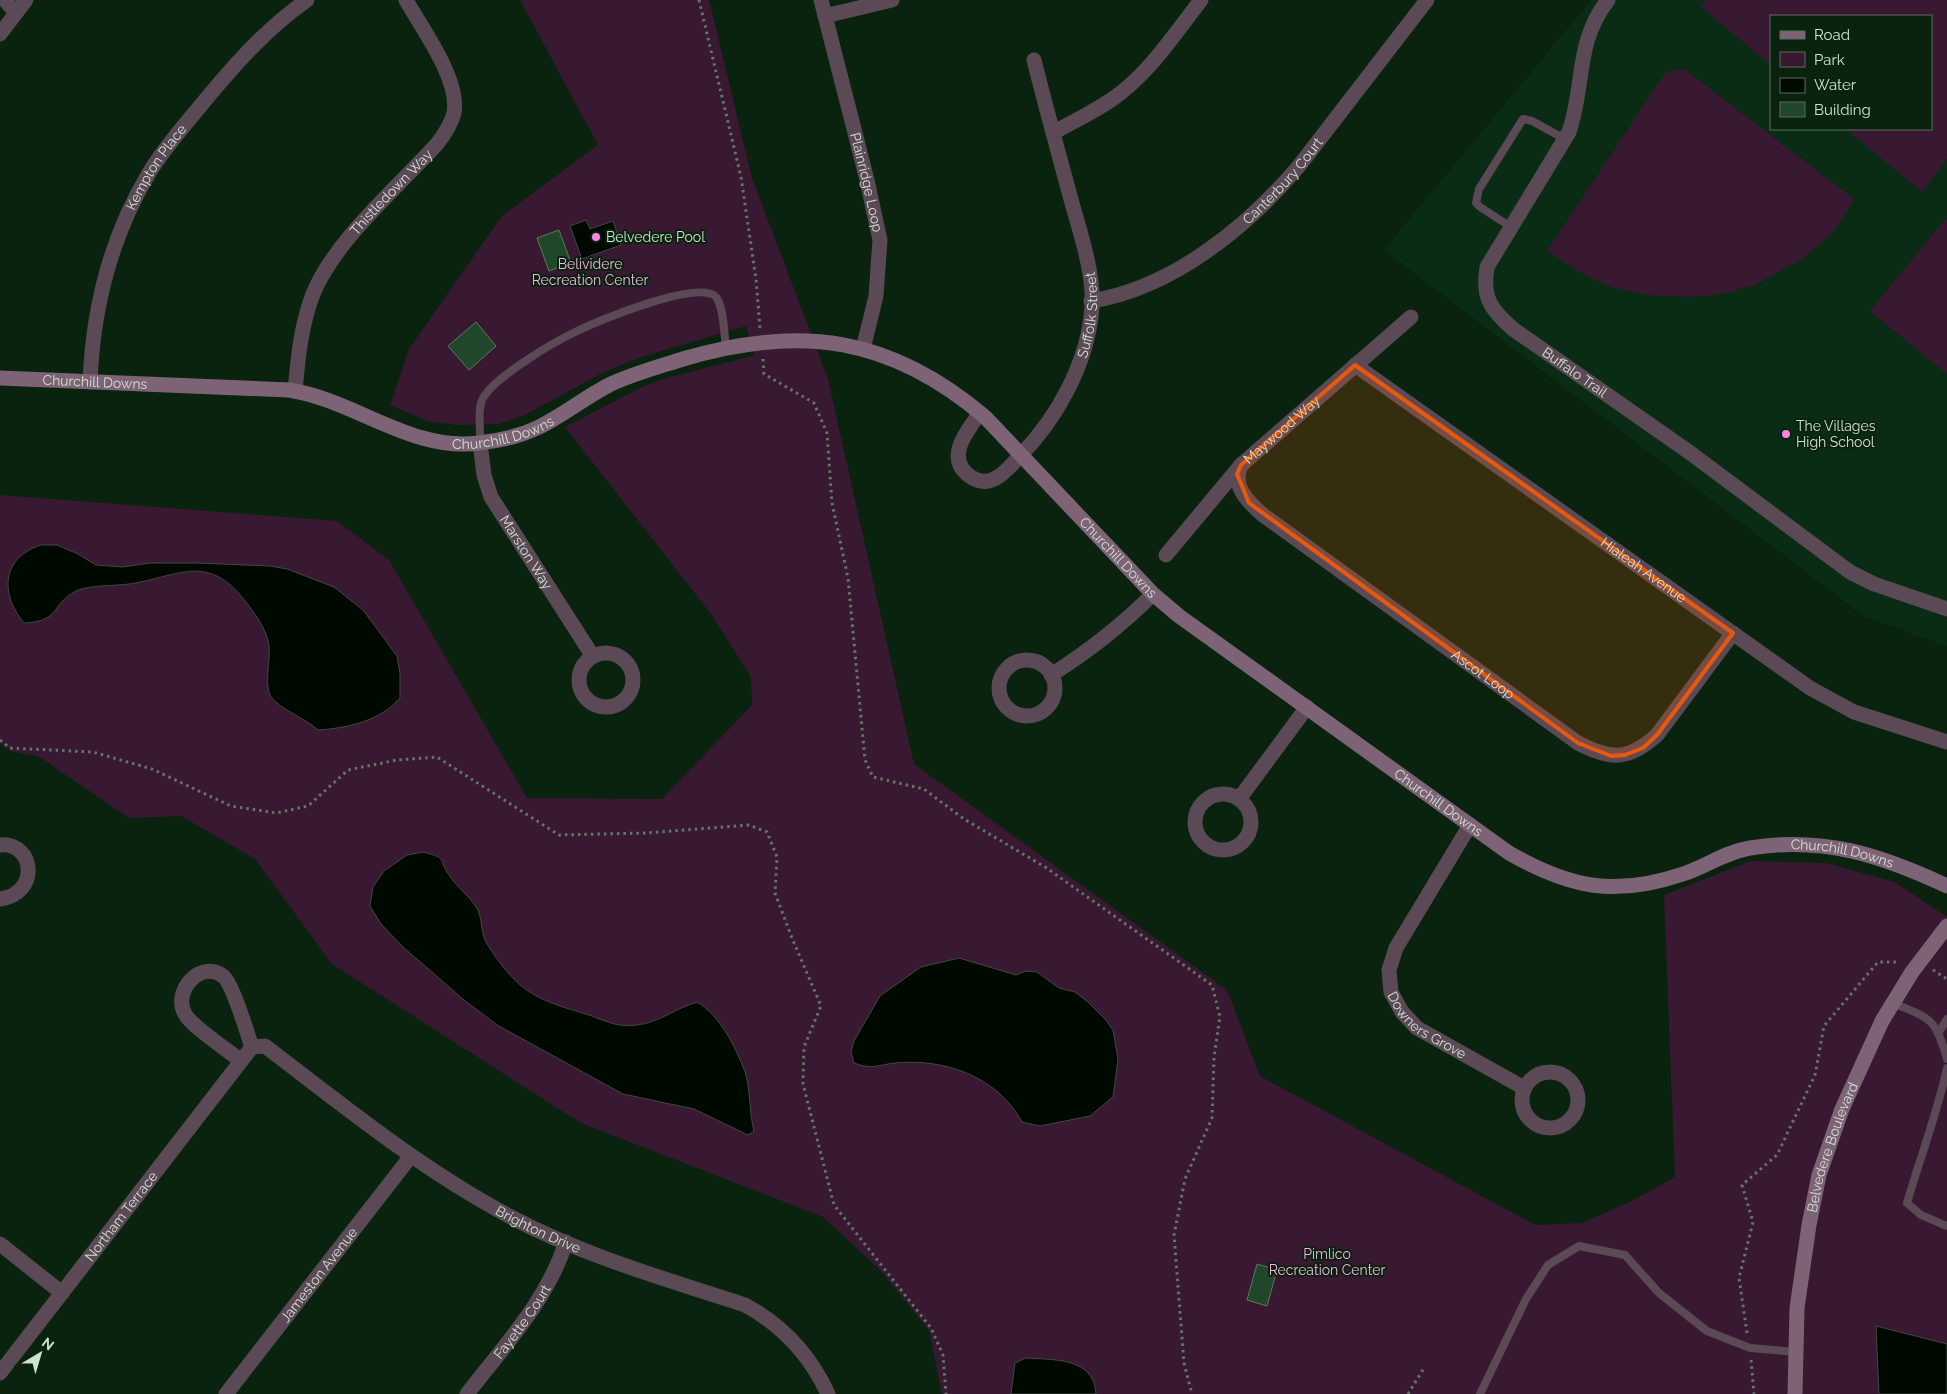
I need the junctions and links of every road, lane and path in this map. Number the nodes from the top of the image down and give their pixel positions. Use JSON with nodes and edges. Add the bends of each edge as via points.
{"nodes":[{"id":1,"x":5,"y":0,"type":"edge"},
{"id":2,"x":26,"y":0,"type":"edge"},
{"id":3,"x":307,"y":0,"type":"edge"},
{"id":4,"x":406,"y":0,"type":"edge"},
{"id":5,"x":699,"y":0,"type":"edge"},
{"id":6,"x":820,"y":0,"type":"edge"},
{"id":7,"x":892,"y":0,"type":"edge"},
{"id":8,"x":1201,"y":0,"type":"edge"},
{"id":9,"x":1428,"y":0,"type":"edge"},
{"id":10,"x":1608,"y":0,"type":"edge"},
{"id":11,"x":16,"y":13,"type":"junction"},
{"id":12,"x":825,"y":16,"type":"junction"},
{"id":13,"x":0,"y":34,"type":"edge"},
{"id":14,"x":1034,"y":60,"type":"dead end"},
{"id":15,"x":1053,"y":133,"type":"junction"},
{"id":16,"x":1565,"y":139,"type":"junction"},
{"id":17,"x":1511,"y":227,"type":"junction"},
{"id":18,"x":1091,"y":301,"type":"junction"},
{"id":19,"x":1411,"y":317,"type":"dead end"},
{"id":20,"x":762,"y":342,"type":"junction"},
{"id":21,"x":726,"y":347,"type":"junction"},
{"id":22,"x":863,"y":349,"type":"junction"},
{"id":23,"x":1356,"y":365,"type":"junction"},
{"id":24,"x":0,"y":378,"type":"edge"},
{"id":25,"x":90,"y":382,"type":"junction"},
{"id":26,"x":295,"y":391,"type":"junction"},
{"id":27,"x":980,"y":412,"type":"junction"},
{"id":28,"x":480,"y":443,"type":"junction"},
{"id":29,"x":1022,"y":455,"type":"junction"},
{"id":30,"x":1241,"y":465,"type":"junction"},
{"id":31,"x":1166,"y":555,"type":"dead end"},
{"id":32,"x":1153,"y":594,"type":"junction"},
{"id":33,"x":1947,"y":609,"type":"edge"},
{"id":34,"x":1733,"y":633,"type":"junction"},
{"id":35,"x":592,"y":655,"type":"dead end"},
{"id":36,"x":1051,"y":675,"type":"dead end"},
{"id":37,"x":1307,"y":707,"type":"junction"},
{"id":38,"x":0,"y":740,"type":"edge"},
{"id":39,"x":1947,"y":742,"type":"edge"},
{"id":40,"x":1239,"y":799,"type":"dead end"},
{"id":41,"x":1470,"y":825,"type":"junction"},
{"id":42,"x":0,"y":845,"type":"edge"},
{"id":43,"x":1947,"y":886,"type":"edge"},
{"id":44,"x":0,"y":899,"type":"edge"},
{"id":45,"x":1947,"y":926,"type":"edge"},
{"id":46,"x":1920,"y":962,"type":"junction"},
{"id":47,"x":1893,"y":1003,"type":"junction"},
{"id":48,"x":1947,"y":1019,"type":"edge"},
{"id":49,"x":1939,"y":1032,"type":"junction"},
{"id":50,"x":252,"y":1047,"type":"junction"},
{"id":51,"x":1947,"y":1059,"type":"edge"},
{"id":52,"x":241,"y":1060,"type":"junction"},
{"id":53,"x":1947,"y":1068,"type":"edge"},
{"id":54,"x":1524,"y":1088,"type":"dead end"},
{"id":55,"x":1941,"y":1097,"type":"junction"},
{"id":56,"x":1947,"y":1105,"type":"edge"},
{"id":57,"x":411,"y":1156,"type":"junction"},
{"id":58,"x":1947,"y":1226,"type":"edge"},
{"id":59,"x":566,"y":1242,"type":"junction"},
{"id":60,"x":0,"y":1244,"type":"edge"},
{"id":61,"x":62,"y":1293,"type":"junction"},
{"id":62,"x":1750,"y":1348,"type":"junction"},
{"id":63,"x":1796,"y":1352,"type":"junction"},
{"id":64,"x":1424,"y":1368,"type":"dead end"},
{"id":65,"x":0,"y":1373,"type":"edge"},
{"id":66,"x":226,"y":1394,"type":"edge"},
{"id":67,"x":467,"y":1394,"type":"edge"},
{"id":68,"x":828,"y":1394,"type":"edge"},
{"id":69,"x":946,"y":1394,"type":"edge"},
{"id":70,"x":1192,"y":1394,"type":"edge"},
{"id":71,"x":1408,"y":1394,"type":"edge"},
{"id":72,"x":1480,"y":1394,"type":"edge"},
{"id":73,"x":1754,"y":1394,"type":"edge"},
{"id":74,"x":1795,"y":1394,"type":"edge"}],
"edges":[{"from":1,"to":11,"type":"street"},
{"from":2,"to":11,"type":"street"},
{"from":3,"to":25,"type":"street","name":"Kempton Place","via":[[249,48],[170,144],[129,208],[100,292],[92,339]]},
{"from":4,"to":26,"type":"street","name":"Thistledown Way","via":[[448,75],[454,96],[454,113],[437,144],[355,232],[322,274],[304,322]]},
{"from":5,"to":20,"type":"path","via":[[741,177]]},
{"from":6,"to":12,"type":"street","name":"Plainridge Loop"},
{"from":7,"to":12,"type":"street"},
{"from":8,"to":15,"type":"street","via":[[1151,64],[1112,99]]},
{"from":9,"to":18,"type":"street","name":"Canterbury Court","via":[[1299,166],[1234,231],[1178,269],[1112,298]]},
{"from":10,"to":16,"type":"street","name":"Buffalo Trail","via":[[1589,28],[1576,110]]},
{"from":11,"to":13,"type":"street"},
{"from":12,"to":22,"type":"street","name":"Plainridge Loop","via":[[880,240],[876,296]]},
{"from":14,"to":15,"type":"street","name":"Suffolk Street"},
{"from":15,"to":18,"type":"street","name":"Suffolk Street","via":[[1078,226]]},
{"from":16,"to":17,"type":"street","name":"Buffalo Trail"},
{"from":16,"to":17,"type":"lane","via":[[1523,119],[1479,189],[1476,203]]},
{"from":17,"to":33,"type":"street","name":"Buffalo Trail","via":[[1487,267],[1484,284],[1489,304],[1500,318],[1689,452],[1850,572],[1874,584]]},
{"from":18,"to":29,"type":"street","name":"Suffolk Street","via":[[1089,331],[1072,382],[1043,430]]},
{"from":19,"to":23,"type":"street","name":"Maywood Way"},
{"from":20,"to":21,"type":"street","name":"Churchill Downs"},
{"from":20,"to":22,"type":"street","name":"Churchill Downs","via":[[823,342]]},
{"from":20,"to":70,"type":"path","via":[[764,374],[814,403],[827,433],[832,503],[848,578],[865,760],[873,777],[924,789],[964,818],[1046,867],[1212,985],[1220,1017],[1214,1057],[1212,1118],[1185,1179],[1174,1236],[1184,1363]]},
{"from":21,"to":28,"type":"street","name":"Churchill Downs","via":[[646,370],[610,385],[537,428]]},
{"from":21,"to":28,"type":"lane","via":[[719,302],[715,295],[706,292],[691,291],[612,317],[574,333],[494,385],[480,406]]},
{"from":22,"to":27,"type":"street","name":"Churchill Downs","via":[[934,378]]},
{"from":23,"to":30,"type":"street","name":"Maywood Way"},
{"from":23,"to":34,"type":"street","name":"Hialeah Avenue"},
{"from":24,"to":25,"type":"street","name":"Churchill Downs"},
{"from":25,"to":26,"type":"street","name":"Churchill Downs"},
{"from":26,"to":28,"type":"street","name":"Churchill Downs","via":[[333,401],[421,439],[447,444]]},
{"from":27,"to":29,"type":"street","name":"Churchill Downs"},
{"from":27,"to":29,"type":"street","via":[[962,438],[958,450],[958,462],[965,473],[975,480],[999,478]]},
{"from":28,"to":35,"type":"street","name":"Marston Way","via":[[491,497]]},
{"from":29,"to":32,"type":"street","name":"Churchill Downs"},
{"from":30,"to":31,"type":"street","name":"Maywood Way"},
{"from":30,"to":34,"type":"street","name":"Ascot Loop","via":[[1236,474],[1240,490],[1263,516],[1578,743],[1596,752],[1625,755],[1643,748],[1657,735]]},
{"from":32,"to":36,"type":"street","via":[[1097,644]]},
{"from":32,"to":37,"type":"street","name":"Churchill Downs","via":[[1212,641]]},
{"from":34,"to":39,"type":"street","name":"Hialeah Avenue","via":[[1810,688],[1854,712]]},
{"from":37,"to":40,"type":"street"},
{"from":37,"to":41,"type":"street","name":"Churchill Downs"},
{"from":38,"to":69,"type":"path","via":[[10,748],[93,752],[152,769],[231,806],[276,813],[308,806],[348,770],[397,760],[437,757],[559,835],[645,833],[749,825],[767,832],[778,857],[775,893],[820,1006],[804,1046],[802,1084],[834,1205],[932,1328],[943,1355]]},
{"from":41,"to":43,"type":"street","name":"Churchill Downs","via":[[1541,872],[1603,888],[1646,885],[1684,874],[1748,848],[1789,844],[1825,845],[1882,859]]},
{"from":41,"to":54,"type":"street","name":"Downers Grove","via":[[1396,948],[1389,970],[1392,992],[1402,1012],[1417,1028]]},
{"from":42,"to":44,"type":"street","via":[[16,848],[29,868],[28,881],[21,891],[11,898]]},
{"from":45,"to":46,"type":"street","name":"Belvedere Boulevard"},
{"from":46,"to":47,"type":"street","name":"Belvedere Boulevard"},
{"from":46,"to":62,"type":"path","via":[[1878,962],[1824,1026],[1816,1075],[1777,1155],[1742,1185],[1753,1222],[1739,1278]]},
{"from":47,"to":49,"type":"lane","via":[[1927,1017]]},
{"from":47,"to":63,"type":"street","name":"Belvedere Boulevard","via":[[1842,1109],[1819,1175],[1797,1308]]},
{"from":48,"to":49,"type":"lane"},
{"from":49,"to":51,"type":"lane"},
{"from":50,"to":52,"type":"street"},
{"from":50,"to":52,"type":"street","via":[[230,985],[223,976],[211,972],[199,974],[188,981],[181,998],[185,1015]]},
{"from":50,"to":57,"type":"street","name":"Brighton Drive","via":[[265,1046]]},
{"from":52,"to":61,"type":"street","name":"Northam Terrace"},
{"from":53,"to":55,"type":"lane"},
{"from":55,"to":56,"type":"lane"},
{"from":55,"to":58,"type":"lane","via":[[1907,1203],[1921,1215]]},
{"from":57,"to":59,"type":"street","name":"Brighton Drive","via":[[512,1218]]},
{"from":57,"to":66,"type":"street","name":"Jameston Avenue"},
{"from":59,"to":67,"type":"street","name":"Fayette Court","via":[[550,1282],[537,1303]]},
{"from":59,"to":68,"type":"street","name":"Brighton Drive","via":[[745,1305],[763,1315],[784,1332],[807,1358]]},
{"from":60,"to":61,"type":"street"},
{"from":61,"to":65,"type":"street","name":"Northam Terrace"},
{"from":62,"to":63,"type":"lane"},
{"from":62,"to":72,"type":"lane","via":[[1707,1331],[1659,1294],[1625,1255],[1579,1246],[1548,1265],[1526,1299]]},
{"from":62,"to":73,"type":"path"},
{"from":63,"to":74,"type":"street","name":"Belvedere Boulevard"},
{"from":64,"to":71,"type":"path"}]}
